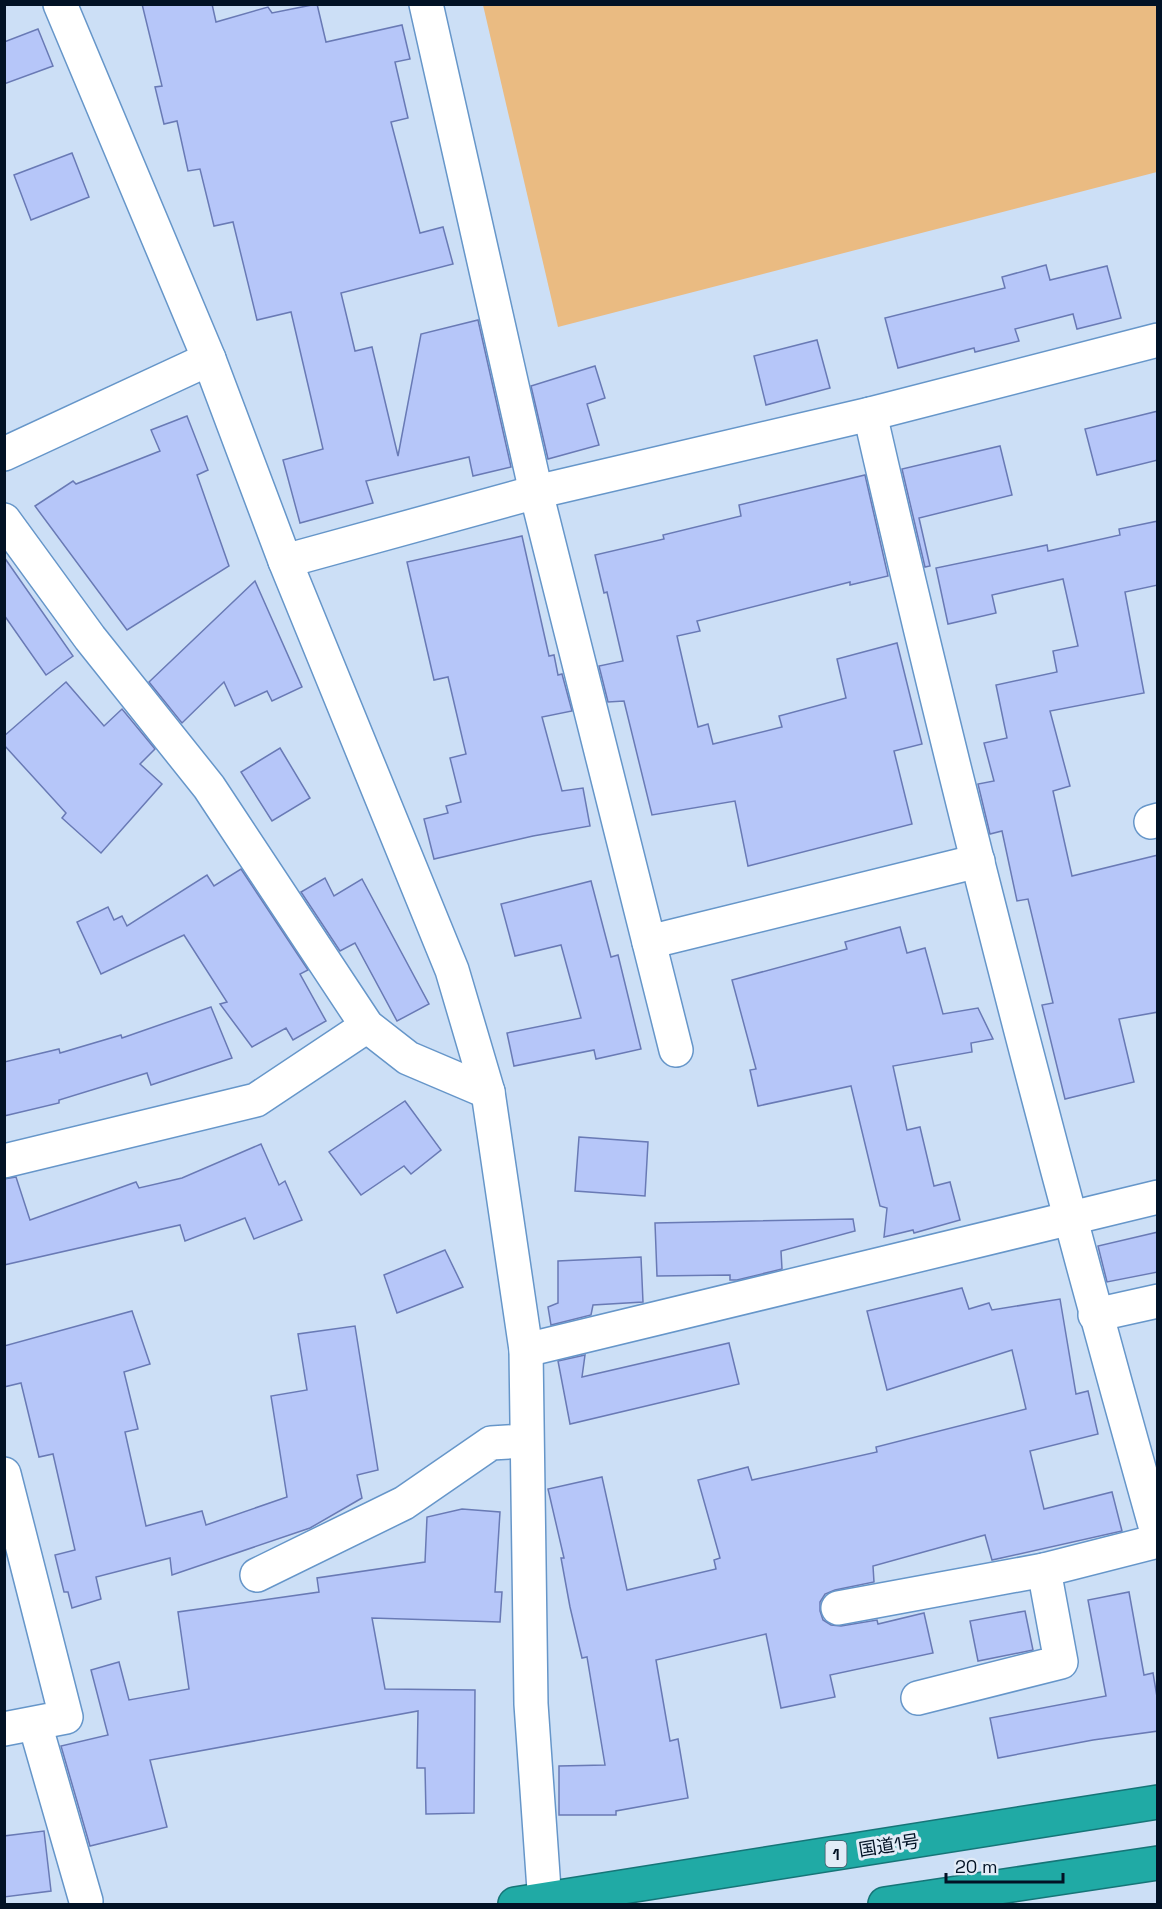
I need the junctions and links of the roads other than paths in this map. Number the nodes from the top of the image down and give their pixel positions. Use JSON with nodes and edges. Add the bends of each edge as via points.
{"nodes":[{"id":1,"x":60,"y":4,"type":"edge"},
{"id":2,"x":426,"y":4,"type":"edge"},
{"id":3,"x":1158,"y":340,"type":"edge"},
{"id":4,"x":209,"y":359,"type":"junction"},
{"id":5,"x":870,"y":414,"type":"junction"},
{"id":6,"x":4,"y":454,"type":"edge"},
{"id":7,"x":536,"y":492,"type":"junction"},
{"id":8,"x":4,"y":520,"type":"edge"},
{"id":9,"x":285,"y":561,"type":"junction"},
{"id":10,"x":978,"y":861,"type":"junction"},
{"id":11,"x":649,"y":942,"type":"junction"},
{"id":12,"x":367,"y":1026,"type":"junction"},
{"id":13,"x":676,"y":1050,"type":"dead end"},
{"id":14,"x":488,"y":1092,"type":"junction"},
{"id":15,"x":4,"y":1161,"type":"edge"},
{"id":16,"x":1158,"y":1197,"type":"edge"},
{"id":17,"x":1069,"y":1218,"type":"junction"},
{"id":18,"x":1158,"y":1301,"type":"edge"},
{"id":19,"x":1095,"y":1315,"type":"junction"},
{"id":20,"x":526,"y":1350,"type":"junction"},
{"id":21,"x":525,"y":1441,"type":"junction"},
{"id":22,"x":4,"y":1474,"type":"edge"},
{"id":23,"x":1158,"y":1536,"type":"edge"},
{"id":24,"x":1158,"y":1541,"type":"edge"},
{"id":25,"x":1044,"y":1570,"type":"junction"},
{"id":26,"x":257,"y":1575,"type":"dead end"},
{"id":27,"x":838,"y":1608,"type":"dead end"},
{"id":28,"x":918,"y":1698,"type":"dead end"},
{"id":29,"x":20,"y":1727,"type":"edge"},
{"id":30,"x":1158,"y":1802,"type":"edge"},
{"id":31,"x":1158,"y":1863,"type":"edge"},
{"id":32,"x":86,"y":1901,"type":"dead end"},
{"id":33,"x":535,"y":1903,"type":"edge"},
{"id":34,"x":885,"y":1905,"type":"edge"}],
"edges":[{"from":1,"to":4,"type":"street"},
{"from":2,"to":7,"type":"street"},
{"from":3,"to":5,"type":"street"},
{"from":4,"to":6,"type":"street"},
{"from":4,"to":9,"type":"street"},
{"from":5,"to":7,"type":"street"},
{"from":5,"to":10,"type":"street"},
{"from":7,"to":9,"type":"street"},
{"from":7,"to":11,"type":"street"},
{"from":8,"to":12,"type":"street","via":[[90,638],[209,787]]},
{"from":9,"to":14,"type":"street","via":[[452,970]]},
{"from":10,"to":11,"type":"street"},
{"from":10,"to":17,"type":"street"},
{"from":11,"to":13,"type":"street"},
{"from":12,"to":14,"type":"street","via":[[408,1058]]},
{"from":12,"to":15,"type":"street","via":[[256,1100]]},
{"from":14,"to":20,"type":"street"},
{"from":16,"to":17,"type":"street"},
{"from":17,"to":19,"type":"street"},
{"from":17,"to":20,"type":"street"},
{"from":18,"to":19,"type":"street"},
{"from":19,"to":23,"type":"street"},
{"from":20,"to":21,"type":"street"},
{"from":21,"to":26,"type":"street","via":[[491,1443],[404,1503]]},
{"from":21,"to":33,"type":"street"},
{"from":22,"to":29,"type":"street","via":[[66,1717]]},
{"from":24,"to":25,"type":"street"},
{"from":25,"to":27,"type":"street"},
{"from":25,"to":28,"type":"street","via":[[1061,1662]]},
{"from":29,"to":32,"type":"street"},
{"from":30,"to":33,"type":"highway","name":"国道1号","number":"1"},
{"from":31,"to":34,"type":"highway"}]}
